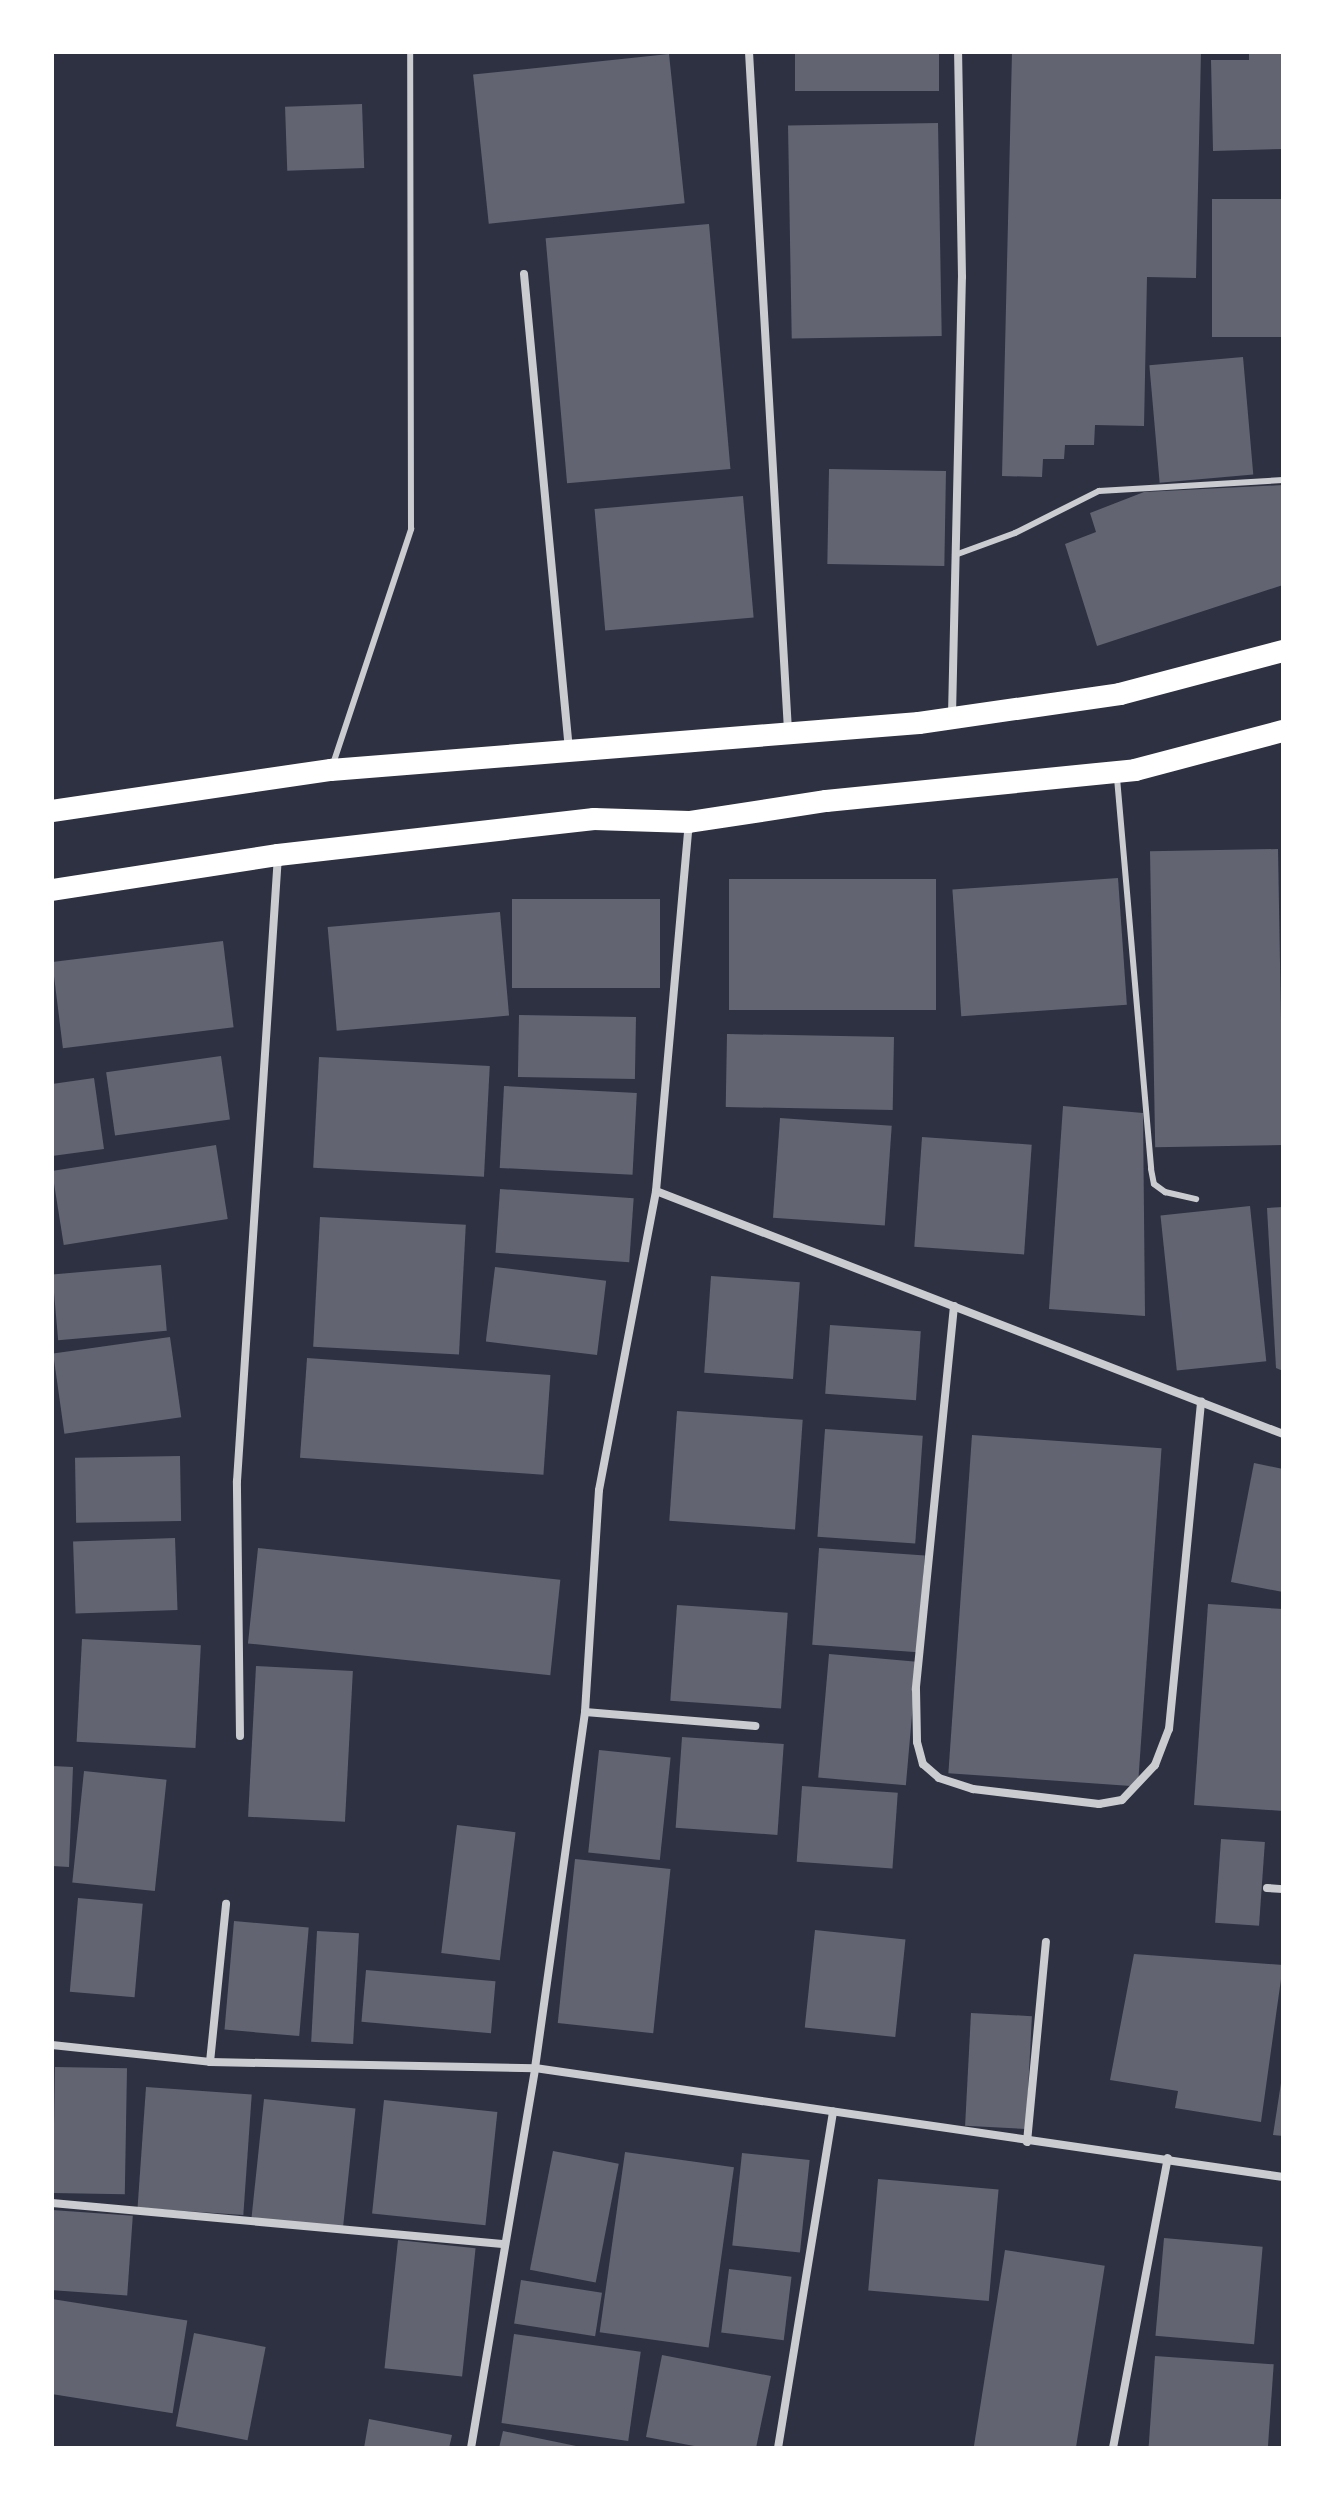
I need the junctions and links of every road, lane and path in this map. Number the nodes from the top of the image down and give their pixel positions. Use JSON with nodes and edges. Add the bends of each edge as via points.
{"nodes":[{"id":1,"x":410,"y":52,"type":"edge"},
{"id":2,"x":749,"y":52,"type":"edge"},
{"id":3,"x":958,"y":52,"type":"edge"},
{"id":4,"x":524,"y":274,"type":"dead end"},
{"id":5,"x":1283,"y":480,"type":"edge"},
{"id":6,"x":955,"y":555,"type":"junction"},
{"id":7,"x":1283,"y":651,"type":"edge"},
{"id":8,"x":952,"y":719,"type":"junction"},
{"id":9,"x":1283,"y":731,"type":"edge"},
{"id":10,"x":788,"y":737,"type":"junction"},
{"id":11,"x":570,"y":753,"type":"junction"},
{"id":12,"x":331,"y":770,"type":"junction"},
{"id":13,"x":1117,"y":770,"type":"junction"},
{"id":14,"x":52,"y":811,"type":"edge"},
{"id":15,"x":689,"y":822,"type":"junction"},
{"id":16,"x":278,"y":855,"type":"junction"},
{"id":17,"x":52,"y":890,"type":"edge"},
{"id":18,"x":656,"y":1191,"type":"junction"},
{"id":19,"x":1196,"y":1199,"type":"dead end"},
{"id":20,"x":954,"y":1306,"type":"junction"},
{"id":21,"x":1201,"y":1402,"type":"junction"},
{"id":22,"x":1283,"y":1434,"type":"edge"},
{"id":23,"x":585,"y":1712,"type":"junction"},
{"id":24,"x":755,"y":1726,"type":"dead end"},
{"id":25,"x":240,"y":1736,"type":"dead end"},
{"id":26,"x":1267,"y":1888,"type":"dead end"},
{"id":27,"x":1283,"y":1889,"type":"edge"},
{"id":28,"x":226,"y":1904,"type":"dead end"},
{"id":29,"x":1046,"y":1942,"type":"dead end"},
{"id":30,"x":52,"y":2045,"type":"edge"},
{"id":31,"x":210,"y":2062,"type":"junction"},
{"id":32,"x":535,"y":2068,"type":"junction"},
{"id":33,"x":833,"y":2111,"type":"junction"},
{"id":34,"x":1027,"y":2142,"type":"junction"},
{"id":35,"x":1168,"y":2158,"type":"junction"},
{"id":36,"x":1283,"y":2177,"type":"edge"},
{"id":37,"x":52,"y":2203,"type":"edge"},
{"id":38,"x":505,"y":2244,"type":"junction"},
{"id":39,"x":471,"y":2448,"type":"edge"},
{"id":40,"x":778,"y":2448,"type":"edge"},
{"id":41,"x":1113,"y":2448,"type":"edge"}],
"edges":[{"from":1,"to":12,"type":"lane","via":[[411,529]]},
{"from":2,"to":10,"type":"street"},
{"from":3,"to":6,"type":"street","via":[[962,277]]},
{"from":4,"to":11,"type":"street"},
{"from":5,"to":6,"type":"lane","via":[[1099,491],[1015,533]]},
{"from":6,"to":8,"type":"street"},
{"from":7,"to":8,"type":"highway","via":[[1120,694]]},
{"from":8,"to":10,"type":"highway"},
{"from":9,"to":13,"type":"highway"},
{"from":10,"to":11,"type":"highway"},
{"from":11,"to":12,"type":"highway"},
{"from":12,"to":14,"type":"highway"},
{"from":13,"to":15,"type":"highway","via":[[826,801]]},
{"from":13,"to":19,"type":"lane","via":[[1151,1169],[1154,1184],[1165,1192]]},
{"from":15,"to":16,"type":"highway","via":[[594,819]]},
{"from":15,"to":18,"type":"street"},
{"from":16,"to":17,"type":"highway"},
{"from":16,"to":25,"type":"street","via":[[237,1481]]},
{"from":18,"to":20,"type":"street"},
{"from":18,"to":23,"type":"street","via":[[599,1490]]},
{"from":20,"to":21,"type":"street"},
{"from":20,"to":21,"type":"street","via":[[916,1689],[917,1742],[923,1764],[939,1778],[973,1789],[1099,1804],[1122,1800],[1155,1765],[1169,1729]]},
{"from":21,"to":22,"type":"street"},
{"from":23,"to":24,"type":"street"},
{"from":23,"to":32,"type":"street"},
{"from":26,"to":27,"type":"street"},
{"from":28,"to":31,"type":"street"},
{"from":29,"to":34,"type":"street"},
{"from":30,"to":31,"type":"street"},
{"from":31,"to":32,"type":"street"},
{"from":32,"to":33,"type":"street"},
{"from":32,"to":38,"type":"street"},
{"from":33,"to":34,"type":"street"},
{"from":33,"to":40,"type":"street"},
{"from":34,"to":35,"type":"street"},
{"from":35,"to":36,"type":"street"},
{"from":35,"to":41,"type":"street"},
{"from":37,"to":38,"type":"street"},
{"from":38,"to":39,"type":"street"}]}
